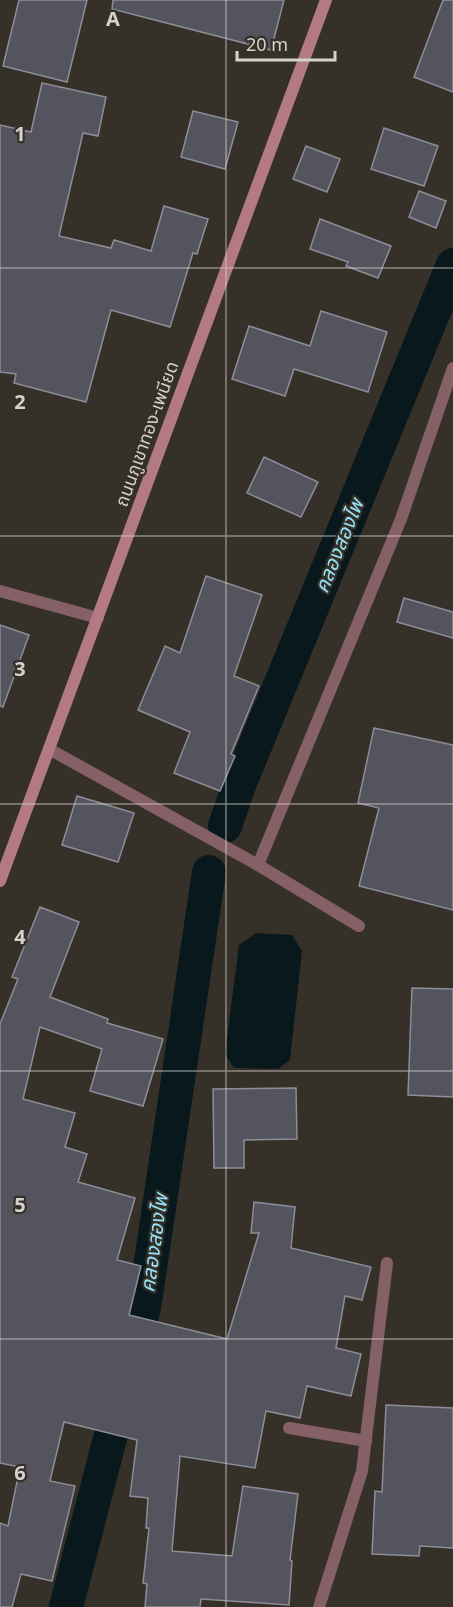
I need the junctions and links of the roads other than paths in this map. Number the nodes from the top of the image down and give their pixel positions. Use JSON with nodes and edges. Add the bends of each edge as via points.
{"nodes":[{"id":1,"x":326,"y":0,"type":"edge"},
{"id":2,"x":453,"y":368,"type":"edge"},
{"id":3,"x":0,"y":591,"type":"edge"},
{"id":4,"x":98,"y":618,"type":"junction"},
{"id":5,"x":49,"y":749,"type":"junction"},
{"id":6,"x":258,"y":865,"type":"junction"},
{"id":7,"x":0,"y":881,"type":"edge"},
{"id":8,"x":359,"y":926,"type":"dead end"},
{"id":9,"x":387,"y":1263,"type":"dead end"},
{"id":10,"x":289,"y":1428,"type":"dead end"},
{"id":11,"x":366,"y":1441,"type":"junction"},
{"id":12,"x":319,"y":1607,"type":"edge"}],
"edges":[{"from":1,"to":4,"type":"street","name":"ถนนภูเขาทอง-เพนียด"},
{"from":2,"to":6,"type":"street","via":[[401,519]]},
{"from":3,"to":4,"type":"street"},
{"from":4,"to":5,"type":"street","name":"ถนนภูเขาทอง-เพนียด"},
{"from":5,"to":6,"type":"street"},
{"from":5,"to":7,"type":"street","name":"ถนนภูเขาทอง-เพนียด"},
{"from":6,"to":8,"type":"street"},
{"from":9,"to":11,"type":"street"},
{"from":10,"to":11,"type":"street"},
{"from":11,"to":12,"type":"street","via":[[362,1471]]}]}
